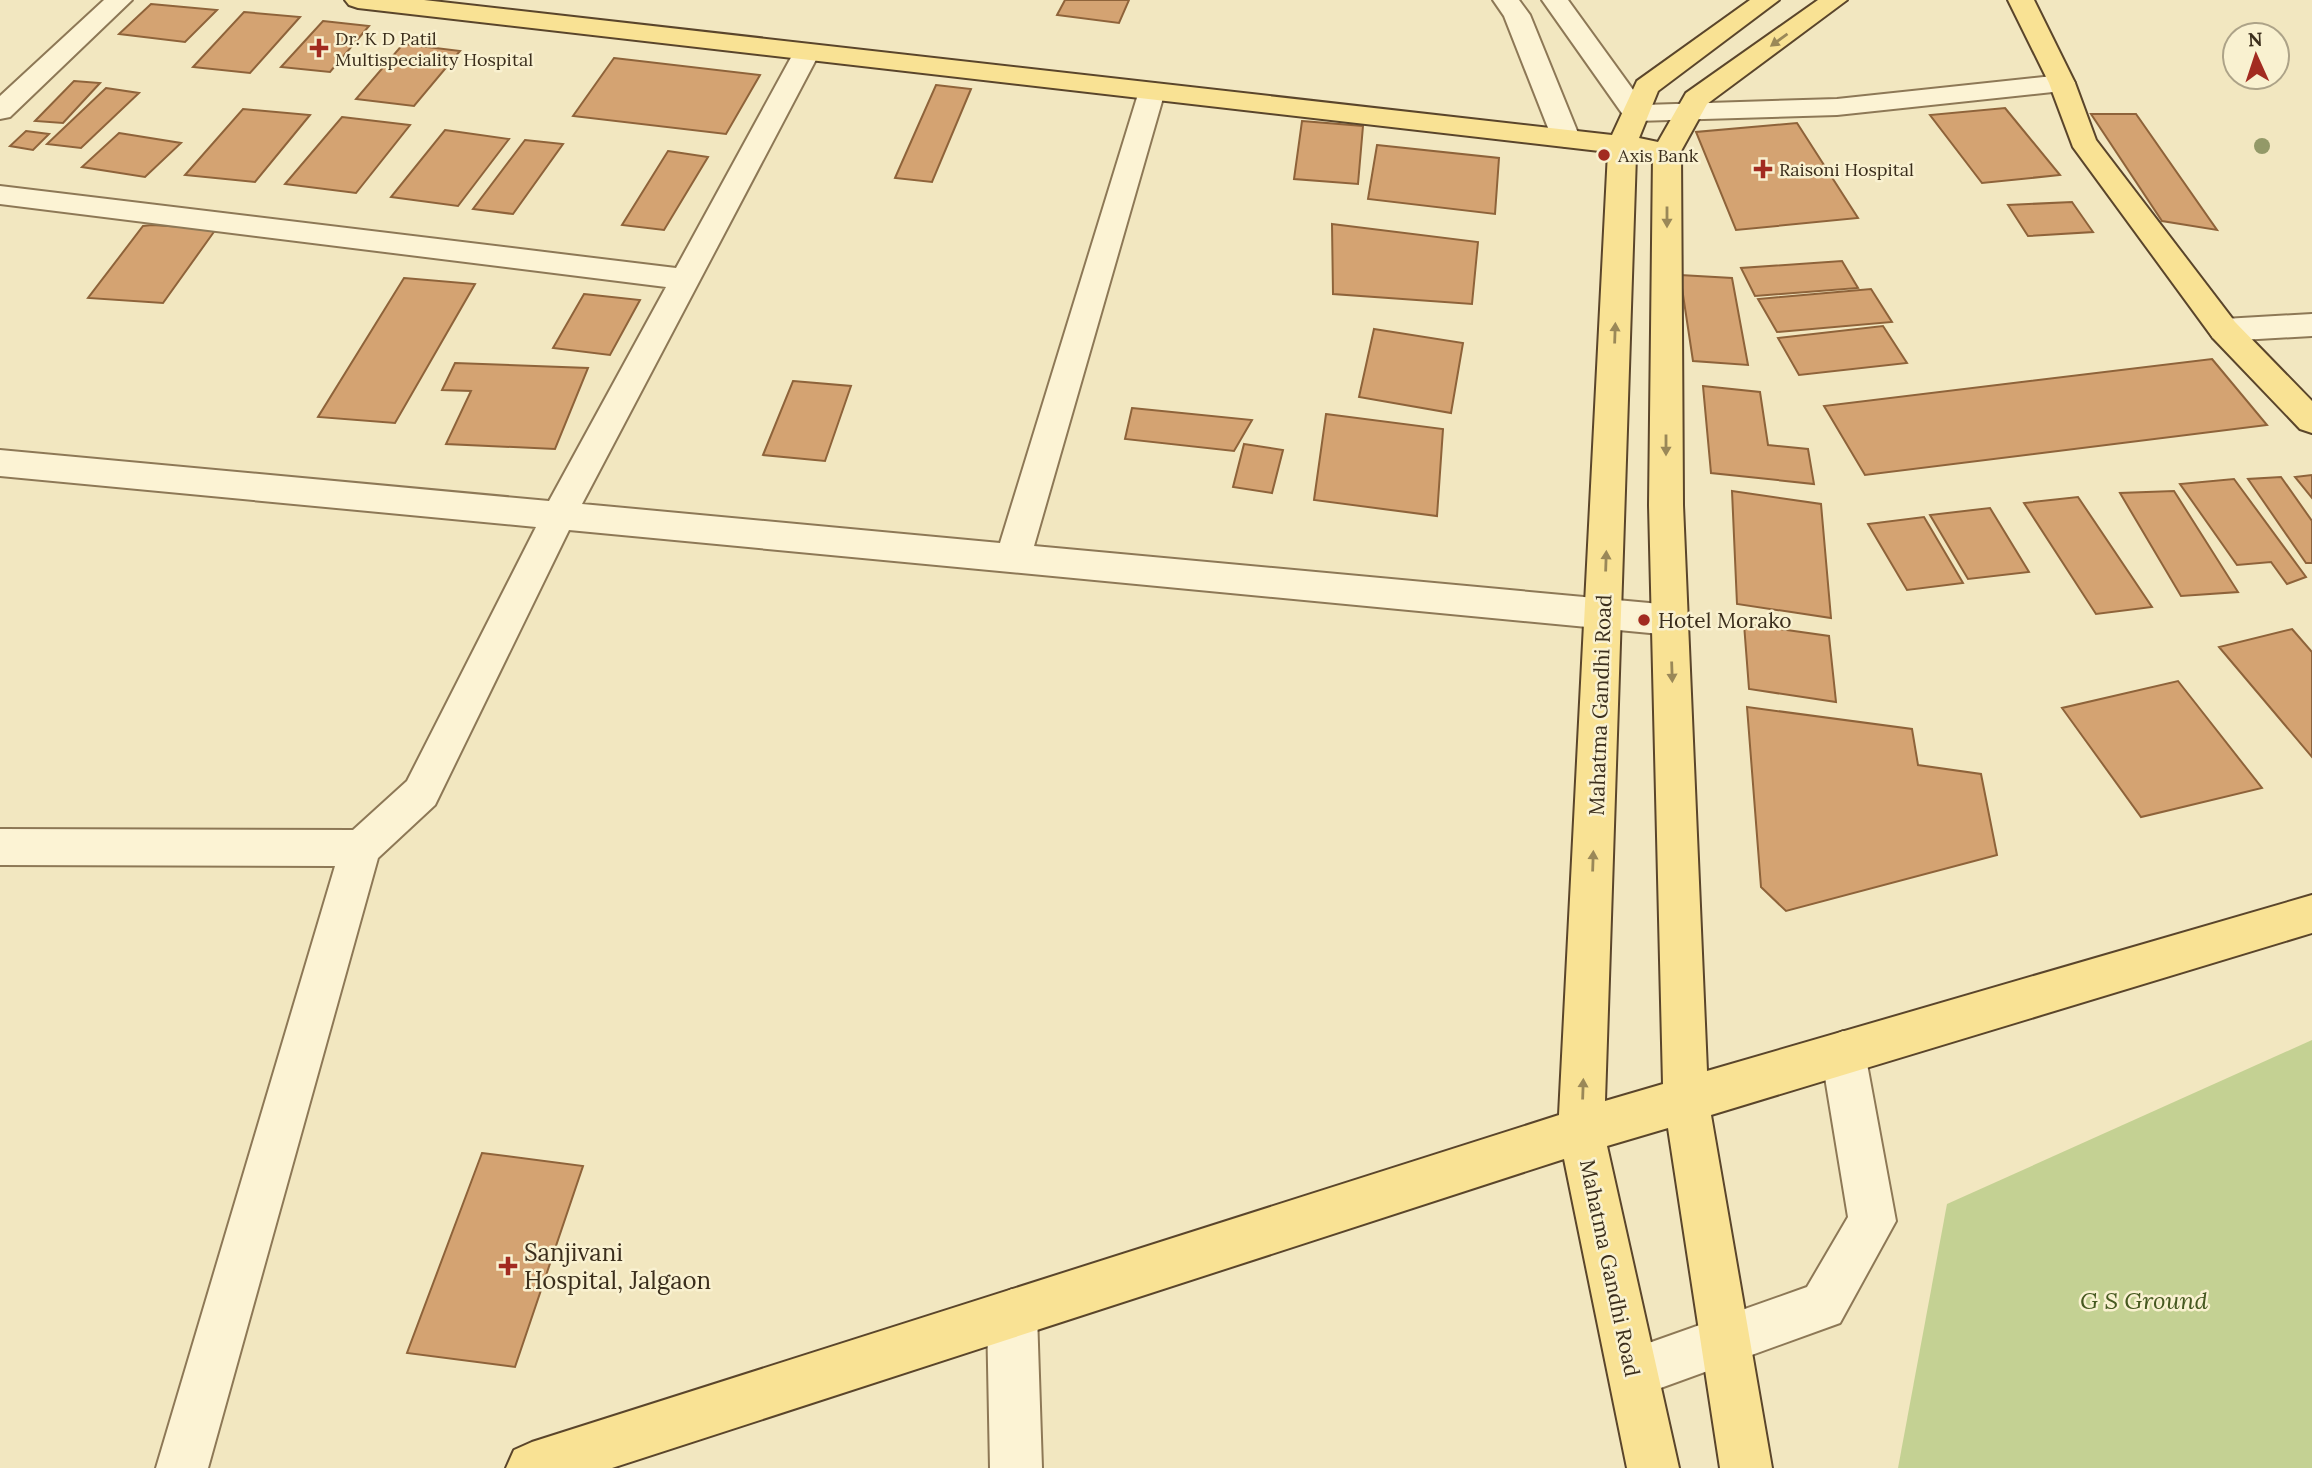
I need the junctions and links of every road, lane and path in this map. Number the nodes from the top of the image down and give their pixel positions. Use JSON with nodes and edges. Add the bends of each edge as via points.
{"nodes":[{"id":1,"x":119,"y":0,"type":"edge"},
{"id":2,"x":358,"y":0,"type":"edge"},
{"id":3,"x":1506,"y":0,"type":"edge"},
{"id":4,"x":1555,"y":0,"type":"edge"},
{"id":5,"x":1766,"y":0,"type":"edge"},
{"id":6,"x":1834,"y":0,"type":"edge"},
{"id":7,"x":2021,"y":0,"type":"edge"},
{"id":8,"x":807,"y":52,"type":"junction"},
{"id":9,"x":2062,"y":83,"type":"junction"},
{"id":10,"x":1152,"y":91,"type":"junction"},
{"id":11,"x":0,"y":111,"type":"edge"},
{"id":12,"x":1690,"y":111,"type":"junction"},
{"id":13,"x":1629,"y":129,"type":"junction"},
{"id":14,"x":1566,"y":138,"type":"junction"},
{"id":15,"x":1667,"y":150,"type":"junction"},
{"id":16,"x":0,"y":195,"type":"edge"},
{"id":17,"x":685,"y":279,"type":"junction"},
{"id":18,"x":2312,"y":325,"type":"edge"},
{"id":19,"x":2224,"y":330,"type":"junction"},
{"id":20,"x":2312,"y":421,"type":"edge"},
{"id":21,"x":0,"y":463,"type":"edge"},
{"id":22,"x":558,"y":517,"type":"junction"},
{"id":23,"x":1013,"y":559,"type":"junction"},
{"id":24,"x":1604,"y":612,"type":"junction"},
{"id":25,"x":1671,"y":620,"type":"junction"},
{"id":26,"x":0,"y":847,"type":"edge"},
{"id":27,"x":361,"y":848,"type":"junction"},
{"id":28,"x":2312,"y":914,"type":"edge"},
{"id":29,"x":1843,"y":1054,"type":"junction"},
{"id":30,"x":1686,"y":1100,"type":"junction"},
{"id":31,"x":1581,"y":1131,"type":"junction"},
{"id":32,"x":1013,"y":1314,"type":"junction"},
{"id":33,"x":1725,"y":1341,"type":"junction"},
{"id":34,"x":1633,"y":1373,"type":"junction"},
{"id":35,"x":182,"y":1468,"type":"edge"},
{"id":36,"x":532,"y":1468,"type":"edge"},
{"id":37,"x":1016,"y":1468,"type":"edge"},
{"id":38,"x":1653,"y":1468,"type":"edge"},
{"id":39,"x":1746,"y":1468,"type":"edge"}],
"edges":[{"from":1,"to":11,"type":"street"},
{"from":2,"to":8,"type":"main road"},
{"from":3,"to":14,"type":"street","via":[[1517,15]]},
{"from":4,"to":13,"type":"street"},
{"from":5,"to":13,"type":"main road","name":"Mahatma Gandhi Road","via":[[1646,87]]},
{"from":6,"to":12,"type":"main road","one_way":true,"via":[[1696,99]]},
{"from":7,"to":9,"type":"main road"},
{"from":8,"to":10,"type":"main road"},
{"from":8,"to":17,"type":"street"},
{"from":9,"to":12,"type":"street","via":[[1837,107]]},
{"from":9,"to":19,"type":"main road","via":[[2083,141]]},
{"from":10,"to":14,"type":"main road"},
{"from":10,"to":23,"type":"street"},
{"from":12,"to":13,"type":"street"},
{"from":12,"to":15,"type":"main road"},
{"from":13,"to":14,"type":"main road"},
{"from":13,"to":15,"type":"main road"},
{"from":24,"to":13,"type":"main road","name":"Mahatma Gandhi Road","one_way":true},
{"from":15,"to":25,"type":"main road","one_way":true,"via":[[1666,505]]},
{"from":16,"to":17,"type":"street"},
{"from":17,"to":22,"type":"street"},
{"from":18,"to":19,"type":"street"},
{"from":19,"to":20,"type":"main road"},
{"from":21,"to":22,"type":"street"},
{"from":22,"to":23,"type":"street"},
{"from":22,"to":27,"type":"street","via":[[421,793]]},
{"from":23,"to":24,"type":"street"},
{"from":24,"to":25,"type":"street"},
{"from":31,"to":24,"type":"main road","name":"Mahatma Gandhi Road","one_way":true},
{"from":25,"to":30,"type":"main road","one_way":true},
{"from":26,"to":27,"type":"street"},
{"from":27,"to":35,"type":"street"},
{"from":28,"to":29,"type":"main road"},
{"from":29,"to":30,"type":"main road"},
{"from":29,"to":33,"type":"street","via":[[1872,1221],[1823,1306]]},
{"from":30,"to":31,"type":"main road"},
{"from":30,"to":33,"type":"main road"},
{"from":31,"to":32,"type":"main road"},
{"from":31,"to":34,"type":"main road","name":"Mahatma Gandhi Road"},
{"from":32,"to":36,"type":"main road"},
{"from":32,"to":37,"type":"street"},
{"from":33,"to":34,"type":"street"},
{"from":33,"to":39,"type":"main road"},
{"from":34,"to":38,"type":"main road","name":"Mahatma Gandhi Road"}]}
